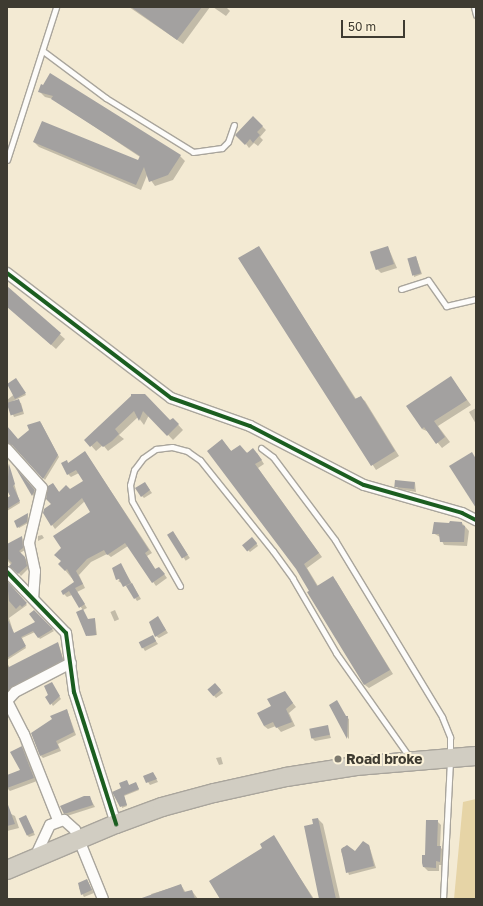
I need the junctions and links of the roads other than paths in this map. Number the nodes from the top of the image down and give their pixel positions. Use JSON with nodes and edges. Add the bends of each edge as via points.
{"nodes":[{"id":1,"x":56,"y":7,"type":"edge"},
{"id":2,"x":474,"y":7,"type":"edge"},
{"id":3,"x":476,"y":15,"type":"edge"},
{"id":4,"x":43,"y":51,"type":"junction"},
{"id":5,"x":234,"y":125,"type":"dead end"},
{"id":6,"x":7,"y":160,"type":"edge"},
{"id":7,"x":7,"y":273,"type":"edge"},
{"id":8,"x":401,"y":289,"type":"dead end"},
{"id":9,"x":476,"y":299,"type":"edge"},
{"id":10,"x":261,"y":448,"type":"dead end"},
{"id":11,"x":7,"y":449,"type":"edge"},
{"id":12,"x":476,"y":520,"type":"edge"},
{"id":13,"x":7,"y":572,"type":"edge"},
{"id":14,"x":180,"y":586,"type":"dead end"},
{"id":15,"x":33,"y":598,"type":"junction"},
{"id":16,"x":71,"y":663,"type":"junction"},
{"id":17,"x":7,"y":701,"type":"edge"},
{"id":18,"x":476,"y":756,"type":"edge"},
{"id":19,"x":450,"y":757,"type":"junction"},
{"id":20,"x":411,"y":759,"type":"junction"},
{"id":21,"x":58,"y":820,"type":"junction"},
{"id":22,"x":116,"y":824,"type":"junction"},
{"id":23,"x":79,"y":839,"type":"junction"},
{"id":24,"x":35,"y":857,"type":"junction"},
{"id":25,"x":7,"y":870,"type":"edge"},
{"id":26,"x":103,"y":899,"type":"edge"},
{"id":27,"x":443,"y":899,"type":"edge"}],
"edges":[{"from":1,"to":4,"type":"lane"},
{"from":2,"to":3,"type":"lane"},
{"from":4,"to":5,"type":"lane","via":[[106,98],[194,152],[222,148],[228,142]]},
{"from":4,"to":6,"type":"lane"},
{"from":7,"to":12,"type":"street","via":[[171,398],[250,426],[358,483],[462,513]]},
{"from":8,"to":9,"type":"lane","via":[[428,280],[446,306]]},
{"from":10,"to":19,"type":"lane","via":[[273,457],[335,540],[442,717],[450,737]]},
{"from":11,"to":15,"type":"street","via":[[42,488],[29,543],[35,571]]},
{"from":13,"to":15,"type":"street"},
{"from":14,"to":20,"type":"lane","via":[[132,501],[130,485],[134,470],[143,458],[156,449],[172,447],[187,451],[200,460],[273,551],[293,579],[336,653]]},
{"from":15,"to":16,"type":"street","via":[[66,632]]},
{"from":16,"to":17,"type":"street","via":[[16,692]]},
{"from":16,"to":22,"type":"street","via":[[77,703]]},
{"from":17,"to":21,"type":"street","via":[[24,734]]},
{"from":18,"to":19,"type":"highway"},
{"from":19,"to":20,"type":"highway"},
{"from":19,"to":27,"type":"lane"},
{"from":20,"to":22,"type":"highway","via":[[262,782],[174,803]]},
{"from":21,"to":23,"type":"street","via":[[70,824]]},
{"from":21,"to":24,"type":"street","via":[[45,832]]},
{"from":22,"to":23,"type":"highway"},
{"from":23,"to":24,"type":"highway"},
{"from":23,"to":26,"type":"street"},
{"from":24,"to":25,"type":"highway"}]}
